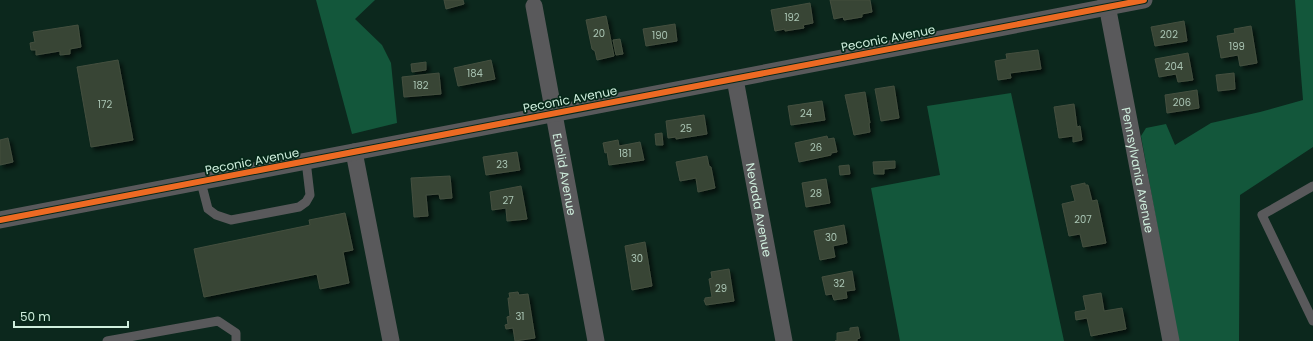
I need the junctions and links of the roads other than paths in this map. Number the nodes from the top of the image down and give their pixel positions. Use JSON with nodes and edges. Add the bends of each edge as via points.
{"nodes":[{"id":1,"x":1144,"y":0,"type":"edge"},
{"id":2,"x":1106,"y":4,"type":"edge"},
{"id":3,"x":534,"y":6,"type":"dead end"},
{"id":4,"x":735,"y":79,"type":"junction"},
{"id":5,"x":554,"y":114,"type":"junction"},
{"id":6,"x":354,"y":152,"type":"junction"},
{"id":7,"x":306,"y":162,"type":"junction"},
{"id":8,"x":201,"y":182,"type":"junction"},
{"id":9,"x":1313,"y":186,"type":"edge"},
{"id":10,"x":0,"y":220,"type":"edge"},
{"id":11,"x":1313,"y":321,"type":"edge"},
{"id":12,"x":107,"y":341,"type":"edge"},
{"id":13,"x":236,"y":341,"type":"edge"},
{"id":14,"x":390,"y":341,"type":"edge"},
{"id":15,"x":596,"y":341,"type":"edge"},
{"id":16,"x":784,"y":341,"type":"edge"},
{"id":17,"x":1170,"y":341,"type":"edge"}],
"edges":[{"from":1,"to":2,"type":"street","name":"Peconic Avenue"},
{"from":2,"to":4,"type":"street","name":"Peconic Avenue"},
{"from":2,"to":17,"type":"street","name":"Pennsylvania Avenue"},
{"from":3,"to":5,"type":"street","name":"Euclid Avenue"},
{"from":4,"to":5,"type":"street","name":"Peconic Avenue"},
{"from":4,"to":16,"type":"street","name":"Nevada Avenue"},
{"from":5,"to":6,"type":"street","name":"Peconic Avenue"},
{"from":5,"to":15,"type":"street","name":"Euclid Avenue"},
{"from":6,"to":7,"type":"street","name":"Peconic Avenue"},
{"from":6,"to":14,"type":"street"},
{"from":7,"to":8,"type":"street","name":"Peconic Avenue"},
{"from":7,"to":8,"type":"lane","via":[[310,194],[306,202],[299,207],[243,218],[231,220],[208,209]]},
{"from":8,"to":10,"type":"street","name":"Peconic Avenue"},
{"from":9,"to":11,"type":"lane","via":[[1262,215]]},
{"from":12,"to":13,"type":"lane","via":[[218,321],[236,333]]}]}
